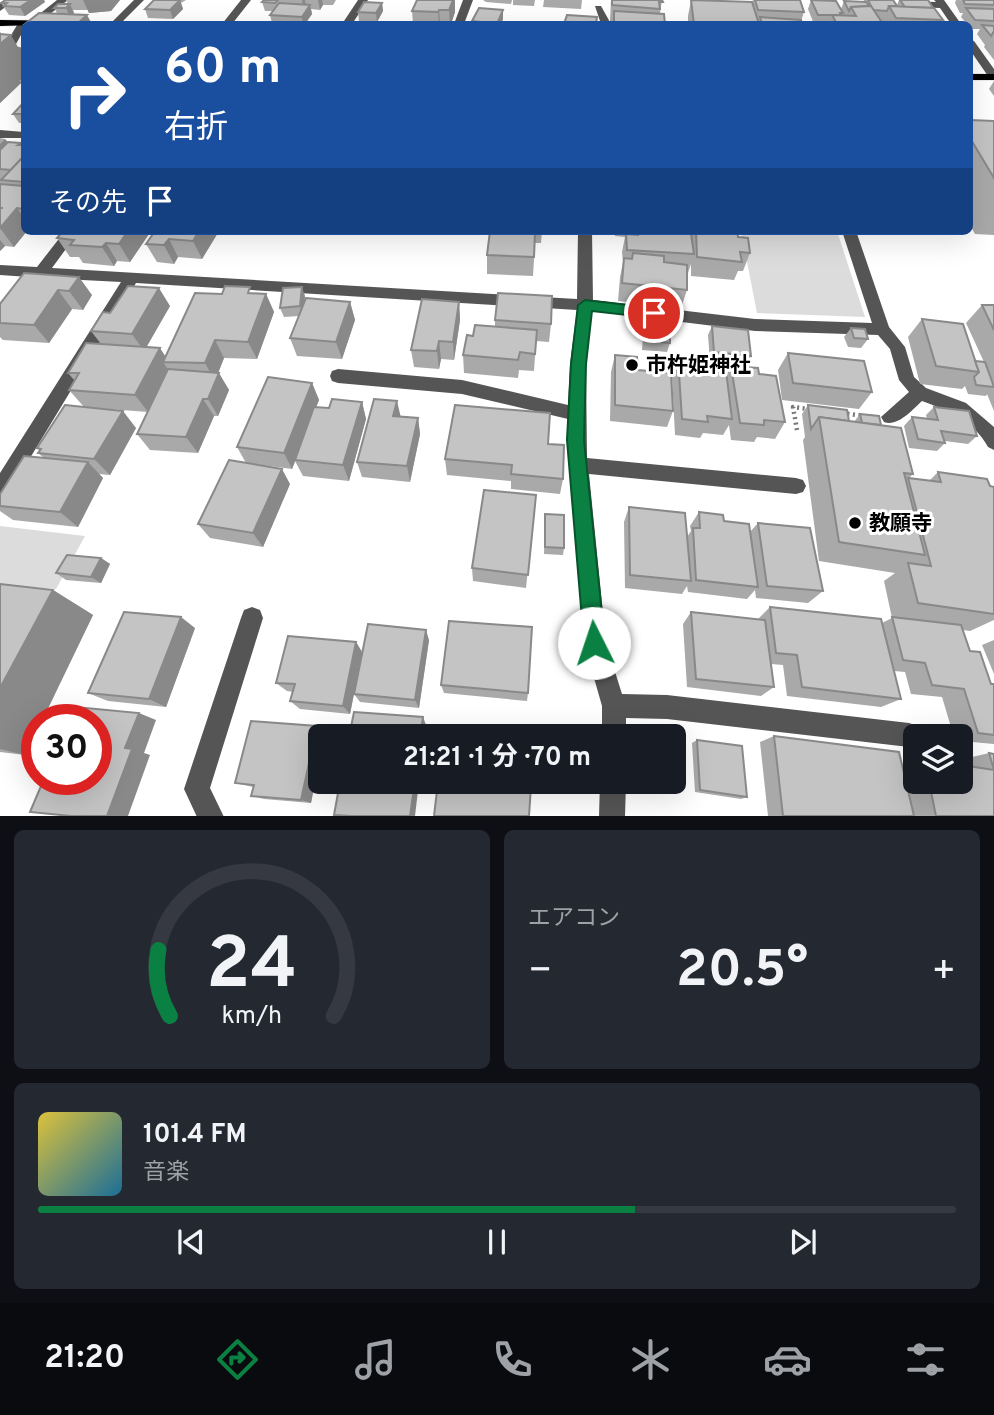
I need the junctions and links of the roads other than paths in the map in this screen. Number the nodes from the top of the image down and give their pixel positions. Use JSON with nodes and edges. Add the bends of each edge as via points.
{"nodes":[{"id":1,"x":10,"y":0,"type":"edge"},
{"id":2,"x":63,"y":0,"type":"edge"},
{"id":3,"x":139,"y":0,"type":"edge"},
{"id":4,"x":246,"y":0,"type":"edge"},
{"id":5,"x":363,"y":0,"type":"edge"},
{"id":6,"x":468,"y":0,"type":"edge"},
{"id":7,"x":892,"y":3,"type":"edge"},
{"id":8,"x":940,"y":3,"type":"edge"},
{"id":9,"x":0,"y":8,"type":"edge"},
{"id":10,"x":598,"y":8,"type":"dead end"},
{"id":11,"x":32,"y":21,"type":"edge"},
{"id":12,"x":118,"y":21,"type":"edge"},
{"id":13,"x":230,"y":21,"type":"edge"},
{"id":14,"x":349,"y":21,"type":"edge"},
{"id":15,"x":461,"y":21,"type":"edge"},
{"id":16,"x":604,"y":21,"type":"edge"},
{"id":17,"x":954,"y":21,"type":"edge"},
{"id":18,"x":0,"y":23,"type":"edge"},
{"id":19,"x":21,"y":24,"type":"edge"},
{"id":20,"x":21,"y":31,"type":"edge"},
{"id":21,"x":973,"y":47,"type":"edge"},
{"id":22,"x":0,"y":51,"type":"edge"},
{"id":23,"x":973,"y":77,"type":"edge"},
{"id":24,"x":994,"y":77,"type":"edge"},
{"id":25,"x":0,"y":134,"type":"edge"},
{"id":26,"x":21,"y":135,"type":"edge"},
{"id":27,"x":69,"y":235,"type":"edge"},
{"id":28,"x":585,"y":235,"type":"edge"},
{"id":29,"x":850,"y":235,"type":"edge"},
{"id":30,"x":0,"y":270,"type":"edge"},
{"id":31,"x":40,"y":273,"type":"junction"},
{"id":32,"x":131,"y":279,"type":"junction"},
{"id":33,"x":26,"y":292,"type":"edge"},
{"id":34,"x":585,"y":305,"type":"junction"},
{"id":35,"x":882,"y":329,"type":"junction"},
{"id":36,"x":338,"y":376,"type":"dead end"},
{"id":37,"x":920,"y":393,"type":"junction"},
{"id":38,"x":576,"y":414,"type":"junction"},
{"id":39,"x":890,"y":417,"type":"road end"},
{"id":40,"x":993,"y":438,"type":"edge"},
{"id":41,"x":579,"y":465,"type":"junction"},
{"id":42,"x":796,"y":486,"type":"dead end"},
{"id":43,"x":0,"y":490,"type":"edge"},
{"id":44,"x":252,"y":618,"type":"dead end"},
{"id":45,"x":614,"y":706,"type":"junction"},
{"id":46,"x":614,"y":724,"type":"edge"},
{"id":47,"x":903,"y":734,"type":"edge"},
{"id":48,"x":613,"y":794,"type":"edge"},
{"id":49,"x":210,"y":816,"type":"edge"},
{"id":50,"x":612,"y":816,"type":"edge"}],
"edges":[{"from":1,"to":9,"type":"street"},
{"from":2,"to":11,"type":"street"},
{"from":3,"to":12,"type":"street"},
{"from":4,"to":13,"type":"street"},
{"from":5,"to":14,"type":"street"},
{"from":6,"to":15,"type":"street"},
{"from":7,"to":8,"type":"street"},
{"from":8,"to":17,"type":"street"},
{"from":10,"to":16,"type":"street"},
{"from":18,"to":19,"type":"main road"},
{"from":20,"to":22,"type":"street"},
{"from":21,"to":24,"type":"street"},
{"from":23,"to":24,"type":"main road"},
{"from":25,"to":26,"type":"street"},
{"from":27,"to":31,"type":"street"},
{"from":28,"to":34,"type":"street"},
{"from":29,"to":35,"type":"street"},
{"from":30,"to":31,"type":"street"},
{"from":31,"to":32,"type":"street"},
{"from":31,"to":33,"type":"street"},
{"from":32,"to":34,"type":"street"},
{"from":32,"to":43,"type":"street"},
{"from":34,"to":35,"type":"street","via":[[755,325]]},
{"from":34,"to":38,"type":"street"},
{"from":35,"to":37,"type":"street","via":[[898,347],[907,380]]},
{"from":36,"to":38,"type":"street","via":[[462,387]]},
{"from":37,"to":39,"type":"street"},
{"from":37,"to":40,"type":"street","via":[[960,408]]},
{"from":38,"to":41,"type":"street"},
{"from":41,"to":42,"type":"street"},
{"from":41,"to":45,"type":"street","via":[[594,643]]},
{"from":44,"to":49,"type":"street","via":[[197,789]]},
{"from":45,"to":46,"type":"street"},
{"from":45,"to":47,"type":"street","via":[[667,707]]},
{"from":48,"to":50,"type":"street"}]}
